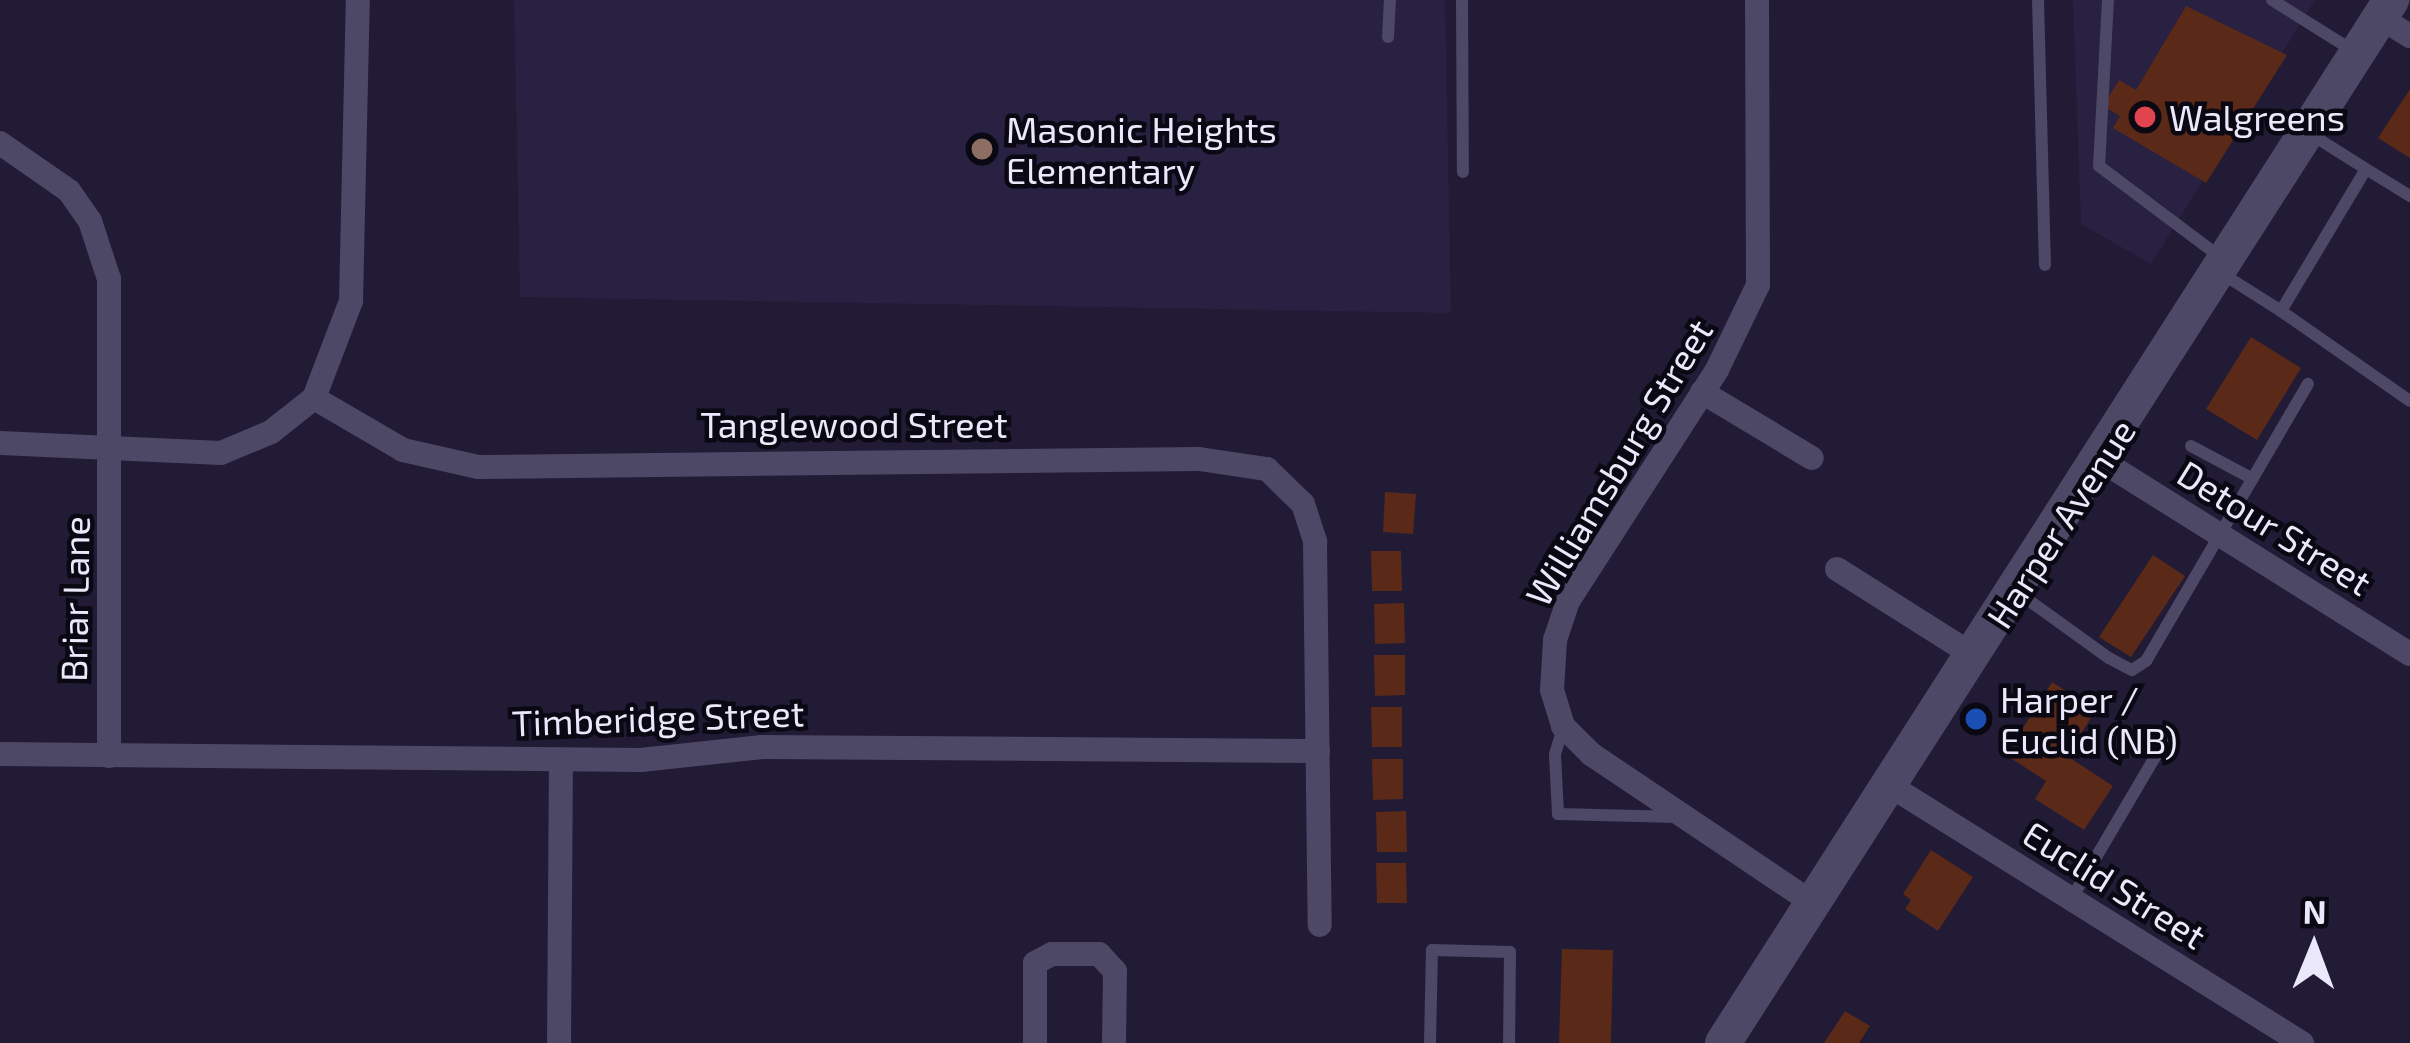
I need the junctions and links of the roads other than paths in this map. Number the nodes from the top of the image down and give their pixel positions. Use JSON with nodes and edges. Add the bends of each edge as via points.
{"nodes":[{"id":1,"x":358,"y":0,"type":"edge"},
{"id":2,"x":1390,"y":0,"type":"edge"},
{"id":3,"x":1462,"y":0,"type":"edge"},
{"id":4,"x":1757,"y":0,"type":"edge"},
{"id":5,"x":2038,"y":0,"type":"edge"},
{"id":6,"x":2108,"y":0,"type":"edge"},
{"id":7,"x":2272,"y":0,"type":"edge"},
{"id":8,"x":2394,"y":18,"type":"edge"},
{"id":9,"x":1388,"y":37,"type":"dead end"},
{"id":10,"x":2358,"y":53,"type":"junction"},
{"id":11,"x":2308,"y":133,"type":"junction"},
{"id":12,"x":0,"y":143,"type":"edge"},
{"id":13,"x":2366,"y":169,"type":"junction"},
{"id":14,"x":1463,"y":172,"type":"dead end"},
{"id":15,"x":2410,"y":196,"type":"edge"},
{"id":16,"x":2045,"y":266,"type":"dead end"},
{"id":17,"x":2223,"y":267,"type":"junction"},
{"id":18,"x":2281,"y":311,"type":"junction"},
{"id":19,"x":2308,"y":384,"type":"dead end"},
{"id":20,"x":1702,"y":392,"type":"junction"},
{"id":21,"x":314,"y":398,"type":"junction"},
{"id":22,"x":2410,"y":401,"type":"edge"},
{"id":23,"x":0,"y":443,"type":"edge"},
{"id":24,"x":112,"y":444,"type":"junction"},
{"id":25,"x":2191,"y":446,"type":"dead end"},
{"id":26,"x":1812,"y":458,"type":"dead end"},
{"id":27,"x":2102,"y":461,"type":"junction"},
{"id":28,"x":2253,"y":479,"type":"junction"},
{"id":29,"x":2220,"y":536,"type":"junction"},
{"id":30,"x":1837,"y":569,"type":"dead end"},
{"id":31,"x":2015,"y":591,"type":"junction"},
{"id":32,"x":2410,"y":654,"type":"edge"},
{"id":33,"x":1973,"y":655,"type":"junction"},
{"id":34,"x":1564,"y":726,"type":"junction"},
{"id":35,"x":2168,"y":735,"type":"dead end"},
{"id":36,"x":1318,"y":751,"type":"junction"},
{"id":37,"x":0,"y":754,"type":"edge"},
{"id":38,"x":109,"y":755,"type":"junction"},
{"id":39,"x":561,"y":760,"type":"junction"},
{"id":40,"x":1889,"y":785,"type":"junction"},
{"id":41,"x":1684,"y":817,"type":"junction"},
{"id":42,"x":2072,"y":899,"type":"junction"},
{"id":43,"x":1813,"y":903,"type":"junction"},
{"id":44,"x":1320,"y":925,"type":"dead end"},
{"id":45,"x":560,"y":1043,"type":"edge"},
{"id":46,"x":1035,"y":1043,"type":"edge"},
{"id":47,"x":1114,"y":1043,"type":"edge"},
{"id":48,"x":1430,"y":1043,"type":"edge"},
{"id":49,"x":1509,"y":1043,"type":"edge"},
{"id":50,"x":1723,"y":1043,"type":"edge"},
{"id":51,"x":2302,"y":1043,"type":"edge"}],
"edges":[{"from":1,"to":21,"type":"street","via":[[351,301]]},
{"from":2,"to":9,"type":"lane"},
{"from":3,"to":14,"type":"lane"},
{"from":4,"to":20,"type":"street","name":"Williamsburg Street","via":[[1758,285]]},
{"from":5,"to":16,"type":"lane"},
{"from":6,"to":17,"type":"lane","via":[[2099,166]]},
{"from":7,"to":10,"type":"lane"},
{"from":8,"to":10,"type":"main road","name":"Harper Avenue"},
{"from":10,"to":11,"type":"main road","name":"Harper Avenue"},
{"from":11,"to":13,"type":"lane"},
{"from":11,"to":17,"type":"main road","name":"Harper Avenue"},
{"from":12,"to":24,"type":"street","name":"Briar Lane","via":[[56,178],[102,250]]},
{"from":13,"to":15,"type":"lane"},
{"from":13,"to":18,"type":"lane"},
{"from":17,"to":18,"type":"lane"},
{"from":17,"to":27,"type":"main road","name":"Harper Avenue"},
{"from":18,"to":22,"type":"lane"},
{"from":19,"to":28,"type":"lane"},
{"from":20,"to":26,"type":"street"},
{"from":20,"to":34,"type":"street","name":"Williamsburg Street","via":[[1560,620],[1552,677]]},
{"from":21,"to":24,"type":"street","via":[[272,432],[221,453]]},
{"from":21,"to":36,"type":"street","name":"Tanglewood Street","via":[[403,450],[478,467],[1199,459],[1268,469],[1303,504],[1315,542]]},
{"from":23,"to":24,"type":"street"},
{"from":24,"to":38,"type":"street","name":"Briar Lane"},
{"from":25,"to":28,"type":"lane"},
{"from":27,"to":29,"type":"street","name":"Detour Street"},
{"from":27,"to":31,"type":"main road","name":"Harper Avenue"},
{"from":28,"to":29,"type":"lane"},
{"from":29,"to":31,"type":"lane","via":[[2146,661],[2132,670]]},
{"from":29,"to":32,"type":"street","name":"Detour Street"},
{"from":30,"to":33,"type":"street"},
{"from":31,"to":33,"type":"main road","name":"Harper Avenue"},
{"from":33,"to":40,"type":"main road","name":"Harper Avenue"},
{"from":34,"to":41,"type":"street"},
{"from":34,"to":41,"type":"lane","via":[[1555,755],[1558,814]]},
{"from":35,"to":42,"type":"lane"},
{"from":36,"to":39,"type":"street","name":"Timberidge Street","via":[[762,747]]},
{"from":36,"to":44,"type":"street","name":"Tanglewood Street"},
{"from":37,"to":38,"type":"street","name":"Timberidge Street"},
{"from":38,"to":39,"type":"street","name":"Timberidge Street"},
{"from":39,"to":45,"type":"street"},
{"from":40,"to":42,"type":"street","name":"Euclid Street"},
{"from":40,"to":43,"type":"main road","name":"Harper Avenue"},
{"from":41,"to":43,"type":"street"},
{"from":42,"to":51,"type":"street","name":"Euclid Street"},
{"from":43,"to":50,"type":"main road","name":"Harper Avenue"},
{"from":46,"to":47,"type":"street","via":[[1035,963],[1052,954],[1099,954],[1114,971]]},
{"from":48,"to":49,"type":"lane","via":[[1432,950],[1510,952]]}]}
